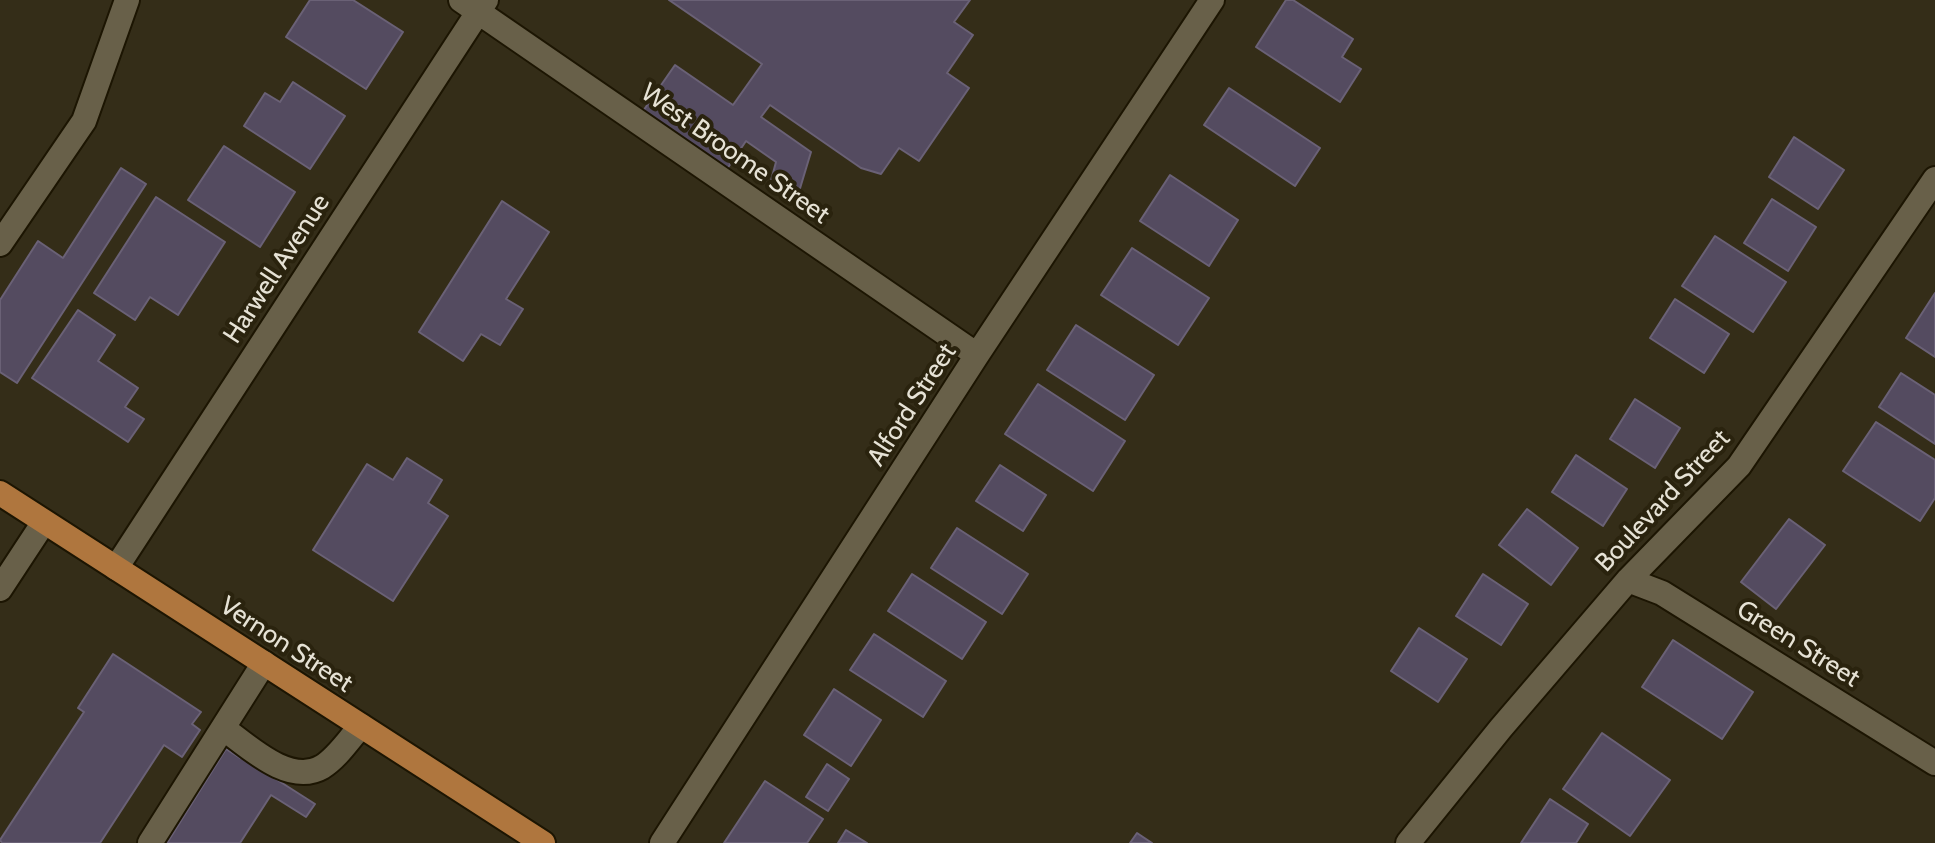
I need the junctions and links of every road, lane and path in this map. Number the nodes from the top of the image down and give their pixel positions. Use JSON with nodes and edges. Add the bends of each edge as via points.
{"nodes":[{"id":1,"x":127,"y":0,"type":"edge"},
{"id":2,"x":1212,"y":0,"type":"edge"},
{"id":3,"x":475,"y":4,"type":"edge"},
{"id":4,"x":1935,"y":179,"type":"edge"},
{"id":5,"x":0,"y":244,"type":"edge"},
{"id":6,"x":977,"y":355,"type":"junction"},
{"id":7,"x":0,"y":493,"type":"edge"},
{"id":8,"x":44,"y":522,"type":"junction"},
{"id":9,"x":116,"y":568,"type":"junction"},
{"id":10,"x":1628,"y":580,"type":"junction"},
{"id":11,"x":0,"y":589,"type":"edge"},
{"id":12,"x":264,"y":663,"type":"junction"},
{"id":13,"x":361,"y":726,"type":"junction"},
{"id":14,"x":223,"y":728,"type":"junction"},
{"id":15,"x":1935,"y":763,"type":"edge"},
{"id":16,"x":150,"y":843,"type":"edge"},
{"id":17,"x":543,"y":843,"type":"edge"},
{"id":18,"x":662,"y":843,"type":"edge"},
{"id":19,"x":1408,"y":843,"type":"edge"}],
"edges":[{"from":1,"to":5,"type":"street","via":[[84,121]]},
{"from":2,"to":6,"type":"street","name":"Alford Street"},
{"from":3,"to":6,"type":"street","name":"West Broome Street"},
{"from":3,"to":9,"type":"street","name":"Harwell Avenue"},
{"from":4,"to":10,"type":"street","name":"Boulevard Street","via":[[1739,466]]},
{"from":6,"to":18,"type":"street","name":"Alford Street"},
{"from":7,"to":8,"type":"main road","name":"Vernon Street"},
{"from":8,"to":9,"type":"main road","name":"Vernon Street"},
{"from":8,"to":11,"type":"street"},
{"from":9,"to":12,"type":"main road","name":"Vernon Street"},
{"from":10,"to":15,"type":"street","name":"Green Street","via":[[1662,593]]},
{"from":10,"to":19,"type":"street","name":"Boulevard Street"},
{"from":12,"to":13,"type":"main road","name":"Vernon Street"},
{"from":12,"to":14,"type":"street"},
{"from":13,"to":14,"type":"street","via":[[320,768],[299,772],[274,764]]},
{"from":13,"to":17,"type":"main road","name":"Vernon Street"},
{"from":14,"to":16,"type":"street"}]}
